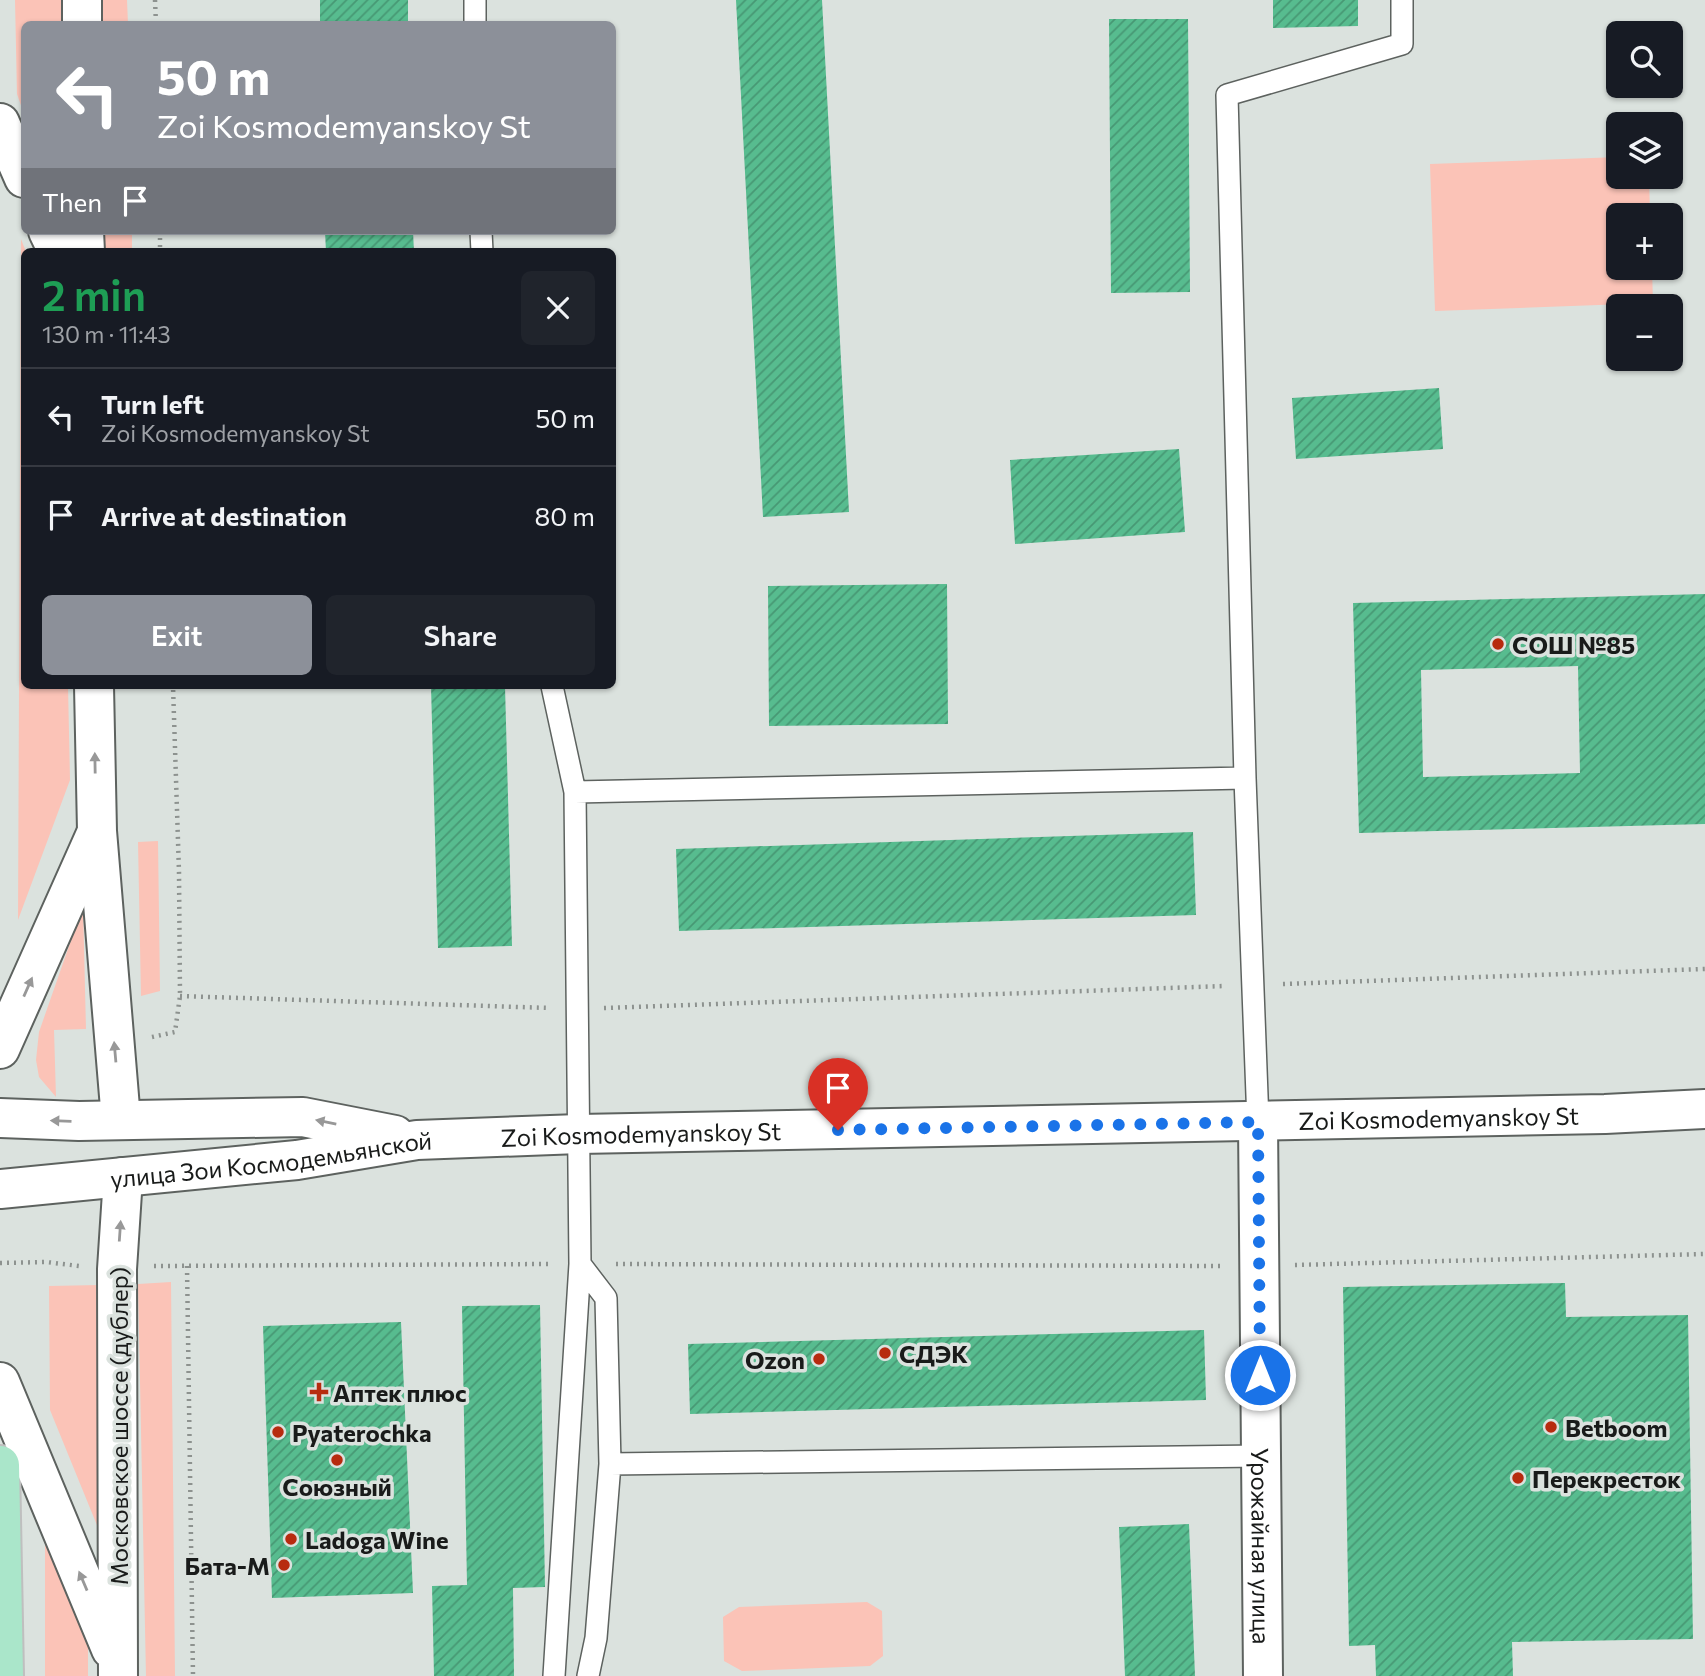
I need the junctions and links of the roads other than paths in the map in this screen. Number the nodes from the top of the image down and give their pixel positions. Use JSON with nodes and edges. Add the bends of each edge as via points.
{"nodes":[{"id":1,"x":82,"y":0,"type":"edge"},
{"id":2,"x":475,"y":0,"type":"edge"},
{"id":3,"x":1402,"y":0,"type":"edge"},
{"id":4,"x":82,"y":21,"type":"edge"},
{"id":5,"x":475,"y":21,"type":"edge"},
{"id":6,"x":0,"y":123,"type":"edge"},
{"id":7,"x":21,"y":171,"type":"edge"},
{"id":8,"x":93,"y":689,"type":"edge"},
{"id":9,"x":553,"y":689,"type":"edge"},
{"id":10,"x":1245,"y":778,"type":"junction"},
{"id":11,"x":575,"y":792,"type":"junction"},
{"id":12,"x":97,"y":831,"type":"junction"},
{"id":13,"x":0,"y":1049,"type":"edge"},
{"id":14,"x":1705,"y":1109,"type":"edge"},
{"id":15,"x":0,"y":1118,"type":"edge"},
{"id":16,"x":121,"y":1119,"type":"junction"},
{"id":17,"x":1258,"y":1122,"type":"junction"},
{"id":18,"x":579,"y":1134,"type":"junction"},
{"id":19,"x":417,"y":1140,"type":"junction"},
{"id":20,"x":123,"y":1177,"type":"junction"},
{"id":21,"x":0,"y":1189,"type":"edge"},
{"id":22,"x":580,"y":1264,"type":"junction"},
{"id":23,"x":0,"y":1382,"type":"edge"},
{"id":24,"x":1261,"y":1456,"type":"junction"},
{"id":25,"x":610,"y":1464,"type":"junction"},
{"id":26,"x":0,"y":1465,"type":"edge"},
{"id":27,"x":118,"y":1671,"type":"edge"},
{"id":28,"x":4,"y":1676,"type":"edge"},
{"id":29,"x":554,"y":1676,"type":"edge"},
{"id":30,"x":588,"y":1676,"type":"edge"},
{"id":31,"x":1263,"y":1676,"type":"edge"}],
"edges":[{"from":1,"to":4,"type":"street"},
{"from":2,"to":5,"type":"lane"},
{"from":3,"to":10,"type":"lane","via":[[1402,44],[1227,95]]},
{"from":6,"to":7,"type":"street"},
{"from":12,"to":8,"type":"street","one_way":true},
{"from":9,"to":11,"type":"lane"},
{"from":10,"to":11,"type":"lane"},
{"from":10,"to":17,"type":"lane"},
{"from":11,"to":18,"type":"lane"},
{"from":13,"to":12,"type":"street","one_way":true},
{"from":16,"to":12,"type":"street","one_way":true},
{"from":14,"to":17,"type":"street","name":"Zoi Kosmodemyanskoy St"},
{"from":16,"to":15,"type":"street","name":"улица Зои Космодемьянской","one_way":true},
{"from":19,"to":16,"type":"street","name":"улица Зои Космодемьянской","one_way":true,"via":[[303,1117]]},
{"from":17,"to":18,"type":"street","name":"Zoi Kosmodemyanskoy St"},
{"from":17,"to":24,"type":"street","name":"Урожайная улица"},
{"from":18,"to":19,"type":"street","name":"Zoi Kosmodemyanskoy St"},
{"from":18,"to":22,"type":"lane"},
{"from":19,"to":20,"type":"street","name":"улица Зои Космодемьянской","via":[[297,1160]]},
{"from":20,"to":21,"type":"street","name":"улица Зои Космодемьянской"},
{"from":27,"to":20,"type":"street","name":"Московское шоссе (дублер)","one_way":true,"via":[[117,1269]]},
{"from":22,"to":25,"type":"lane","via":[[606,1298]]},
{"from":22,"to":29,"type":"lane"},
{"from":27,"to":23,"type":"street","one_way":true},
{"from":24,"to":25,"type":"lane"},
{"from":24,"to":31,"type":"street","name":"Урожайная улица"},
{"from":25,"to":30,"type":"lane","via":[[596,1638]]},
{"from":26,"to":28,"type":"main road"}]}
